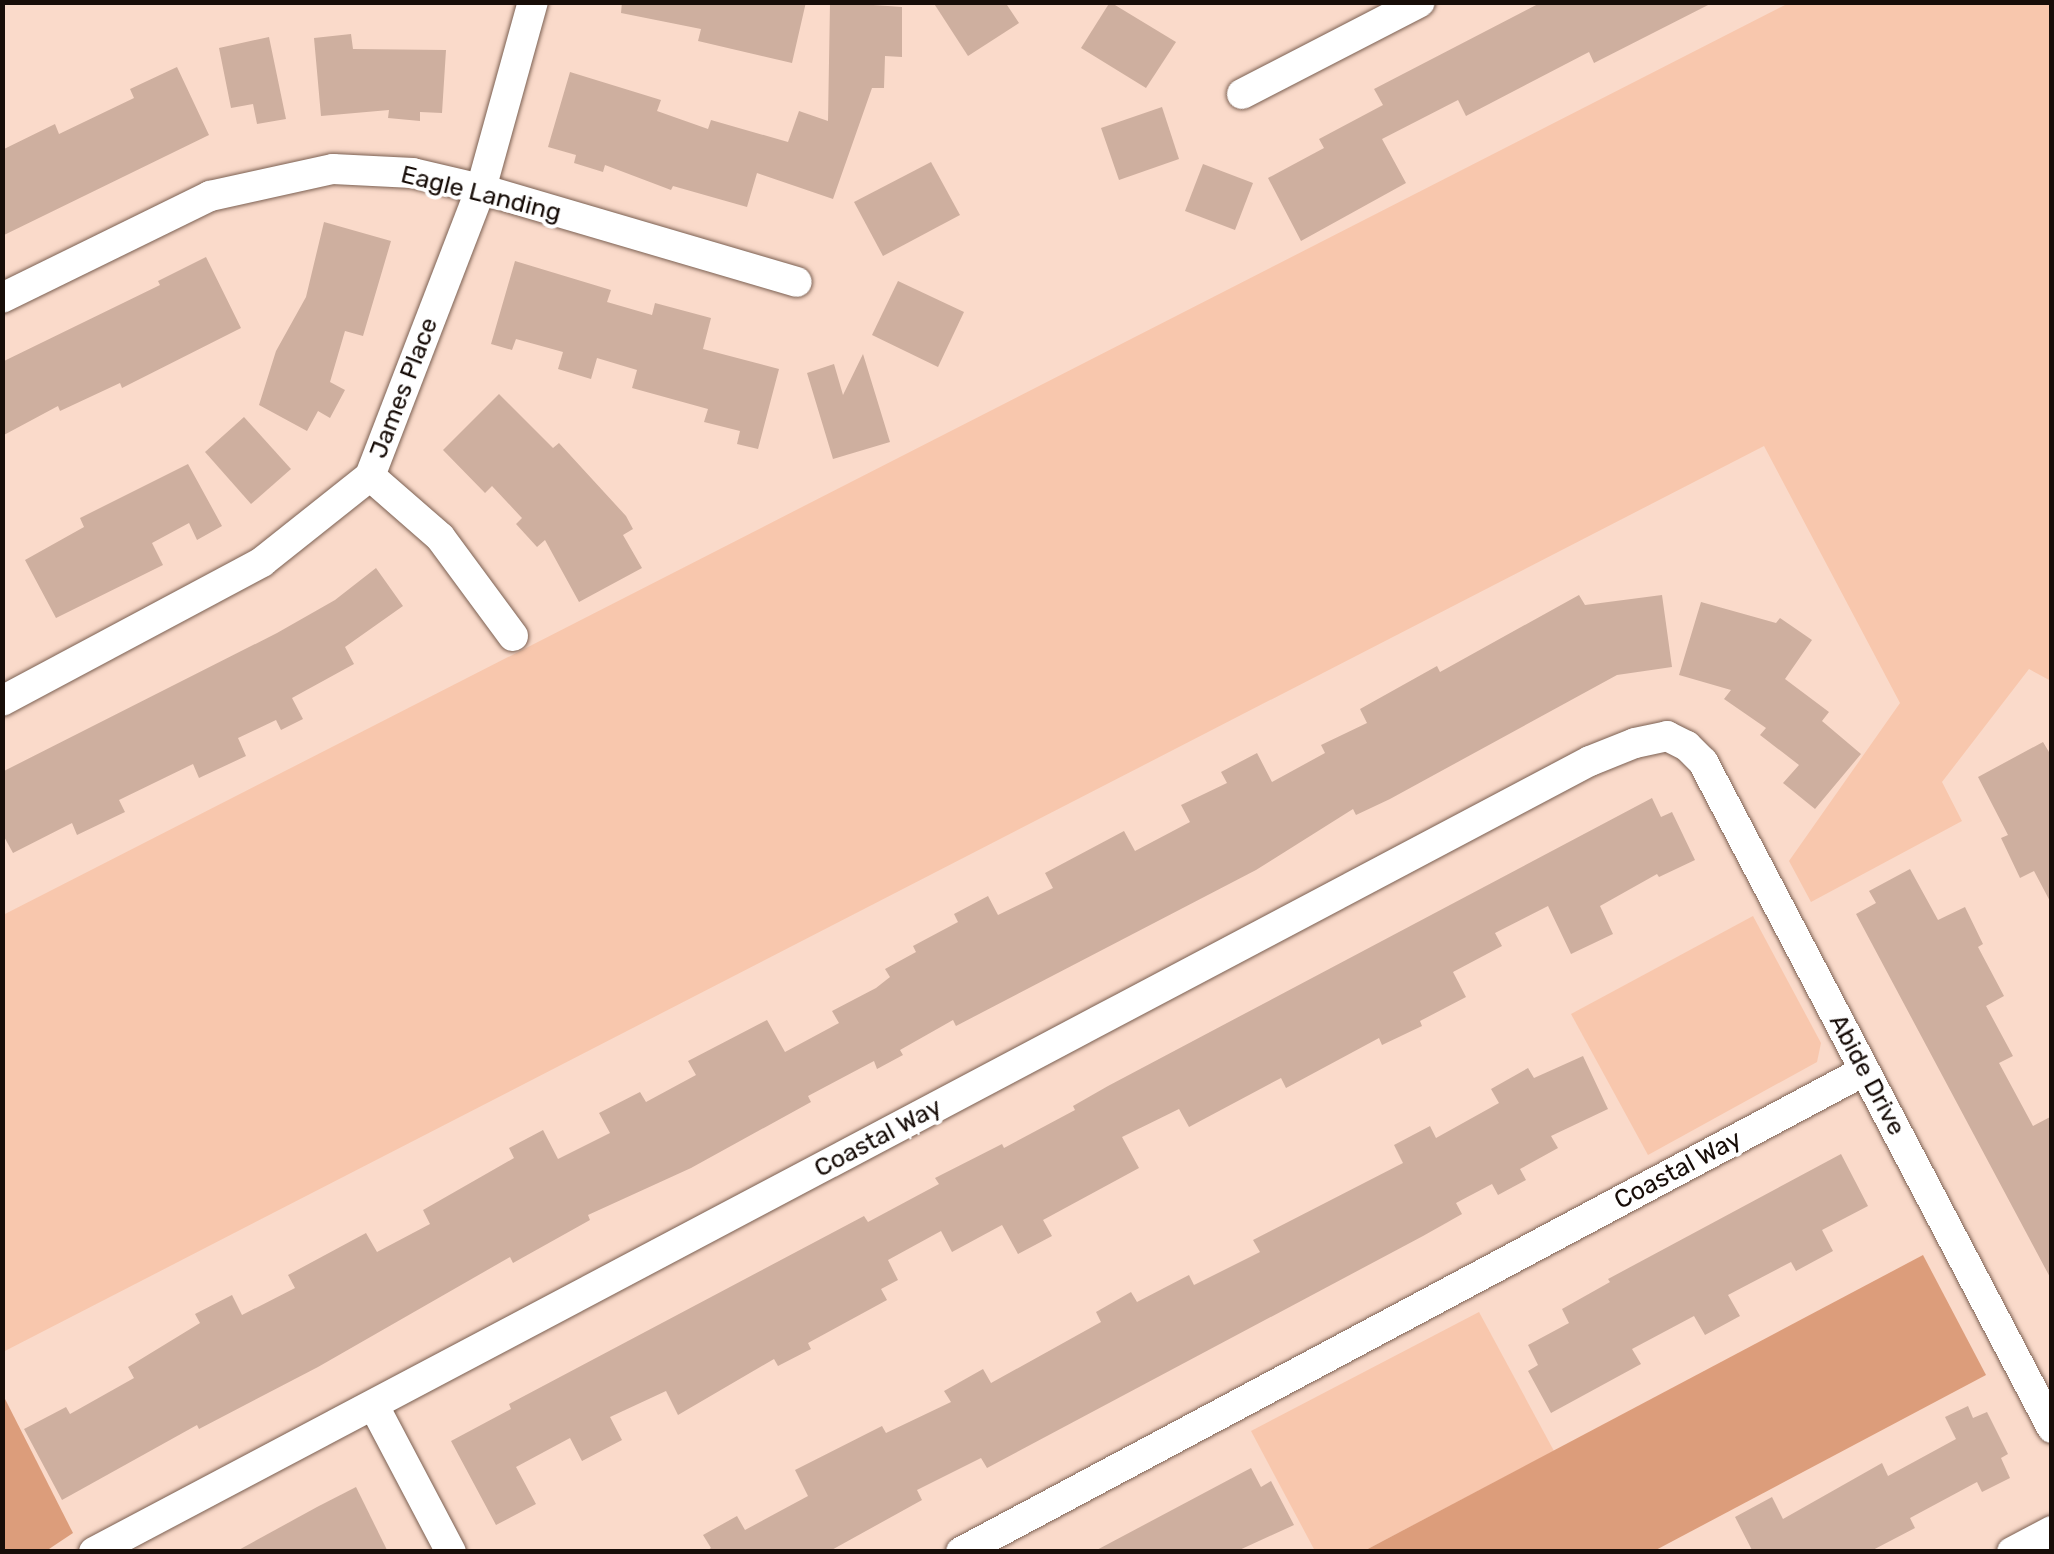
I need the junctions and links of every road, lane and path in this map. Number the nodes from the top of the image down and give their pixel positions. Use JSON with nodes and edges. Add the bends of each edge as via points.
{"nodes":[{"id":1,"x":532,"y":2,"type":"edge"},
{"id":2,"x":1420,"y":2,"type":"edge"},
{"id":3,"x":1242,"y":94,"type":"dead end"},
{"id":4,"x":481,"y":189,"type":"junction"},
{"id":5,"x":797,"y":282,"type":"dead end"},
{"id":6,"x":2,"y":298,"type":"edge"},
{"id":7,"x":370,"y":476,"type":"junction"},
{"id":8,"x":513,"y":636,"type":"dead end"},
{"id":9,"x":2,"y":700,"type":"edge"},
{"id":10,"x":1667,"y":736,"type":"joint"},
{"id":11,"x":1864,"y":1071,"type":"junction"},
{"id":12,"x":374,"y":1406,"type":"junction"},
{"id":13,"x":2052,"y":1428,"type":"edge"},
{"id":14,"x":2052,"y":1531,"type":"edge"},
{"id":15,"x":94,"y":1552,"type":"edge"},
{"id":16,"x":451,"y":1552,"type":"edge"},
{"id":17,"x":961,"y":1552,"type":"edge"},
{"id":18,"x":2012,"y":1552,"type":"edge"}],
"edges":[{"from":1,"to":4,"type":"street","name":"James Place"},
{"from":2,"to":3,"type":"street"},
{"from":4,"to":5,"type":"street","name":"Eagle Landing"},
{"from":4,"to":6,"type":"street","name":"Eagle Landing","via":[[413,174],[333,169],[287,176],[210,196]]},
{"from":4,"to":7,"type":"street","name":"James Place"},
{"from":7,"to":8,"type":"street","via":[[440,537]]},
{"from":7,"to":9,"type":"street","name":"James Place","via":[[262,562]]},
{"from":10,"to":11,"type":"street","name":"Abide Drive","via":[[1703,762]]},
{"from":10,"to":12,"type":"street","name":"Coastal Way","via":[[1590,761]]},
{"from":11,"to":13,"type":"street","name":"Abide Drive"},
{"from":11,"to":17,"type":"street","name":"Coastal Way"},
{"from":12,"to":15,"type":"street","name":"Coastal Way"},
{"from":12,"to":16,"type":"street"},
{"from":14,"to":18,"type":"street"}]}
